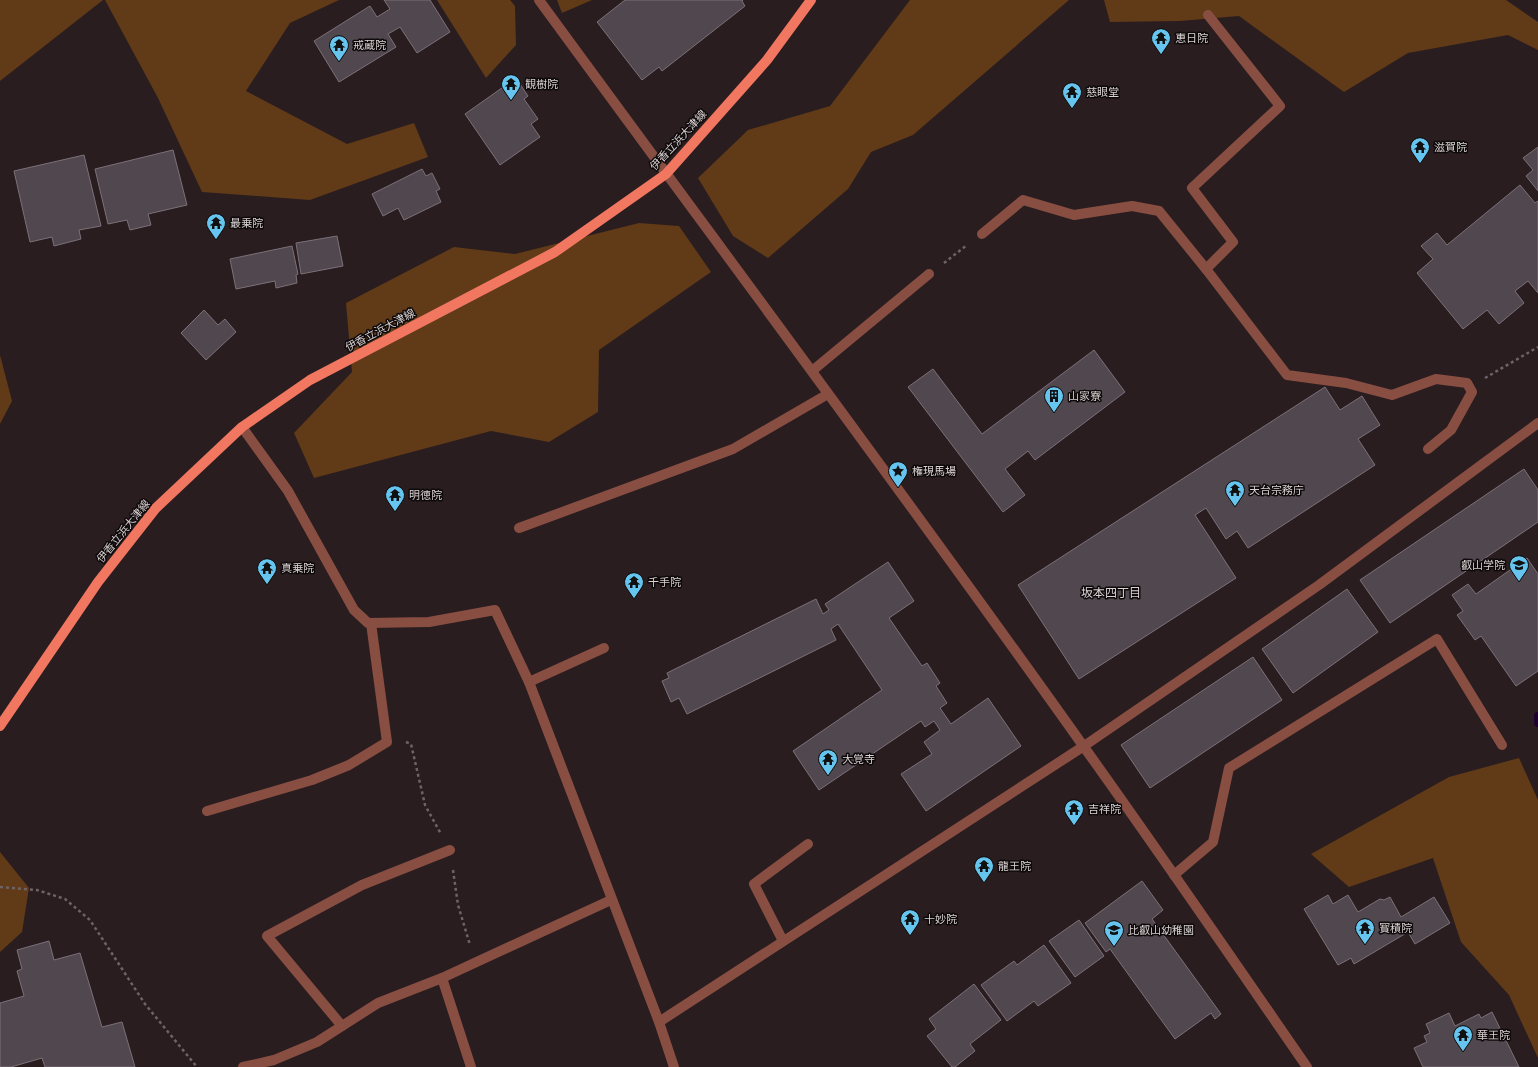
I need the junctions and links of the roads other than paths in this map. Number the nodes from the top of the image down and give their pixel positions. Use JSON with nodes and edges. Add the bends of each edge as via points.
{"nodes":[{"id":1,"x":539,"y":0,"type":"edge"},
{"id":2,"x":811,"y":0,"type":"edge"},
{"id":3,"x":1208,"y":15,"type":"dead end"},
{"id":4,"x":666,"y":174,"type":"junction"},
{"id":5,"x":982,"y":234,"type":"road end"},
{"id":6,"x":1206,"y":269,"type":"junction"},
{"id":7,"x":929,"y":274,"type":"road end"},
{"id":8,"x":812,"y":371,"type":"junction"},
{"id":9,"x":828,"y":394,"type":"junction"},
{"id":10,"x":1538,"y":423,"type":"edge"},
{"id":11,"x":242,"y":427,"type":"junction"},
{"id":12,"x":1428,"y":449,"type":"dead end"},
{"id":13,"x":519,"y":528,"type":"dead end"},
{"id":14,"x":371,"y":623,"type":"junction"},
{"id":15,"x":604,"y":648,"type":"dead end"},
{"id":16,"x":529,"y":682,"type":"junction"},
{"id":17,"x":0,"y":726,"type":"edge"},
{"id":18,"x":1502,"y":745,"type":"dead end"},
{"id":19,"x":1084,"y":746,"type":"junction"},
{"id":20,"x":207,"y":811,"type":"dead end"},
{"id":21,"x":808,"y":844,"type":"dead end"},
{"id":22,"x":450,"y":850,"type":"dead end"},
{"id":23,"x":1174,"y":875,"type":"junction"},
{"id":24,"x":611,"y":900,"type":"junction"},
{"id":25,"x":783,"y":941,"type":"junction"},
{"id":26,"x":442,"y":978,"type":"junction"},
{"id":27,"x":659,"y":1022,"type":"junction"},
{"id":28,"x":342,"y":1026,"type":"junction"},
{"id":29,"x":1304,"y":1066,"type":"edge"},
{"id":30,"x":244,"y":1067,"type":"edge"},
{"id":31,"x":471,"y":1067,"type":"edge"},
{"id":32,"x":674,"y":1067,"type":"edge"}],
"edges":[{"from":1,"to":4,"type":"street"},
{"from":2,"to":4,"type":"main road","name":"伊香立浜大津線","via":[[767,60]]},
{"from":3,"to":6,"type":"street","via":[[1280,106],[1192,188],[1233,242]]},
{"from":4,"to":8,"type":"street"},
{"from":4,"to":11,"type":"main road","name":"伊香立浜大津線","via":[[555,252],[310,380]]},
{"from":5,"to":6,"type":"street","via":[[1023,200],[1074,215],[1132,206],[1145,208],[1159,211]]},
{"from":6,"to":12,"type":"street","via":[[1286,375],[1346,382],[1392,395],[1436,379],[1467,383],[1472,392],[1451,430]]},
{"from":7,"to":8,"type":"street"},
{"from":8,"to":9,"type":"street"},
{"from":9,"to":13,"type":"street","via":[[732,449]]},
{"from":9,"to":19,"type":"street"},
{"from":10,"to":19,"type":"street","via":[[1319,585]]},
{"from":11,"to":14,"type":"street","via":[[288,491],[354,610]]},
{"from":11,"to":17,"type":"main road","name":"伊香立浜大津線","via":[[156,508],[98,582]]},
{"from":14,"to":16,"type":"street","via":[[429,622],[495,610]]},
{"from":14,"to":20,"type":"street","via":[[387,742],[349,765],[312,780]]},
{"from":15,"to":16,"type":"street"},
{"from":16,"to":24,"type":"street"},
{"from":18,"to":23,"type":"street","via":[[1437,639],[1229,768],[1214,842]]},
{"from":19,"to":23,"type":"street"},
{"from":19,"to":25,"type":"street"},
{"from":21,"to":25,"type":"street","via":[[754,884]]},
{"from":22,"to":28,"type":"street","via":[[362,885],[267,936]]},
{"from":23,"to":29,"type":"street"},
{"from":24,"to":26,"type":"street"},
{"from":24,"to":27,"type":"street"},
{"from":25,"to":27,"type":"street"},
{"from":26,"to":28,"type":"street","via":[[378,1003]]},
{"from":26,"to":31,"type":"street"},
{"from":27,"to":32,"type":"street"},
{"from":28,"to":30,"type":"street","via":[[310,1045],[274,1060]]}]}
